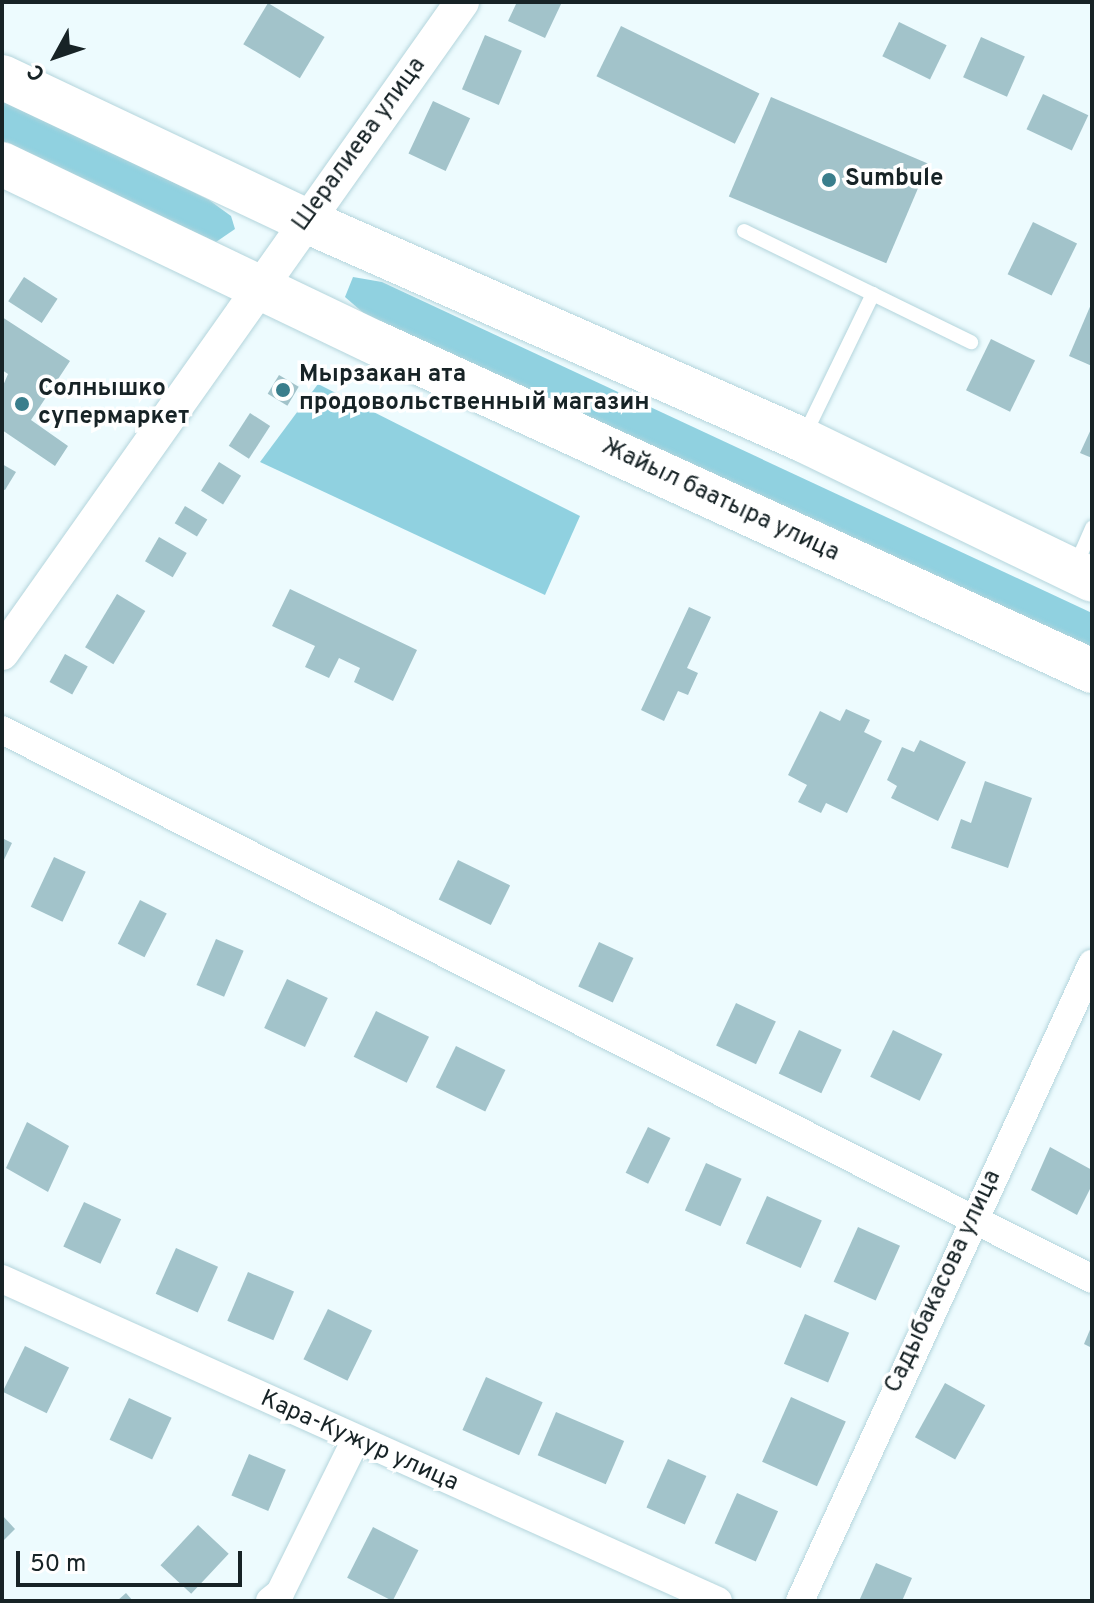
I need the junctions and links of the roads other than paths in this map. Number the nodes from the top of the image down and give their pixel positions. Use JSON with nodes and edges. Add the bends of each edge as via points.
{"nodes":[{"id":1,"x":462,"y":2,"type":"edge"},
{"id":2,"x":2,"y":77,"type":"edge"},
{"id":3,"x":2,"y":164,"type":"edge"},
{"id":4,"x":306,"y":221,"type":"junction"},
{"id":5,"x":744,"y":231,"type":"dead end"},
{"id":6,"x":258,"y":288,"type":"junction"},
{"id":7,"x":873,"y":294,"type":"junction"},
{"id":8,"x":971,"y":342,"type":"dead end"},
{"id":9,"x":803,"y":440,"type":"junction"},
{"id":10,"x":1092,"y":528,"type":"edge"},
{"id":11,"x":1083,"y":575,"type":"edge"},
{"id":12,"x":2,"y":653,"type":"edge"},
{"id":13,"x":1092,"y":671,"type":"edge"},
{"id":14,"x":2,"y":730,"type":"edge"},
{"id":15,"x":1092,"y":964,"type":"edge"},
{"id":16,"x":973,"y":1218,"type":"junction"},
{"id":17,"x":2,"y":1279,"type":"edge"},
{"id":18,"x":1092,"y":1279,"type":"edge"},
{"id":19,"x":355,"y":1441,"type":"junction"},
{"id":20,"x":270,"y":1601,"type":"edge"},
{"id":21,"x":718,"y":1601,"type":"edge"},
{"id":22,"x":800,"y":1601,"type":"edge"}],
"edges":[{"from":1,"to":4,"type":"street","name":"Шералиева улица"},
{"from":2,"to":4,"type":"main road"},
{"from":3,"to":6,"type":"main road","name":"Жайыл баатыра улица"},
{"from":4,"to":6,"type":"street","name":"Шералиева улица"},
{"from":4,"to":9,"type":"main road"},
{"from":5,"to":7,"type":"lane"},
{"from":6,"to":12,"type":"street","name":"Шералиева улица"},
{"from":6,"to":13,"type":"main road","name":"Жайыл баатыра улица"},
{"from":7,"to":8,"type":"lane"},
{"from":7,"to":9,"type":"lane"},
{"from":9,"to":11,"type":"main road"},
{"from":10,"to":11,"type":"lane"},
{"from":14,"to":16,"type":"street"},
{"from":15,"to":16,"type":"street","name":"Садыбакасова улица"},
{"from":16,"to":18,"type":"street"},
{"from":16,"to":22,"type":"street","name":"Садыбакасова улица"},
{"from":17,"to":19,"type":"street","name":"Кара-Кужур улица"},
{"from":19,"to":20,"type":"street","via":[[280,1593]]},
{"from":19,"to":21,"type":"street","name":"Кара-Кужур улица"}]}
